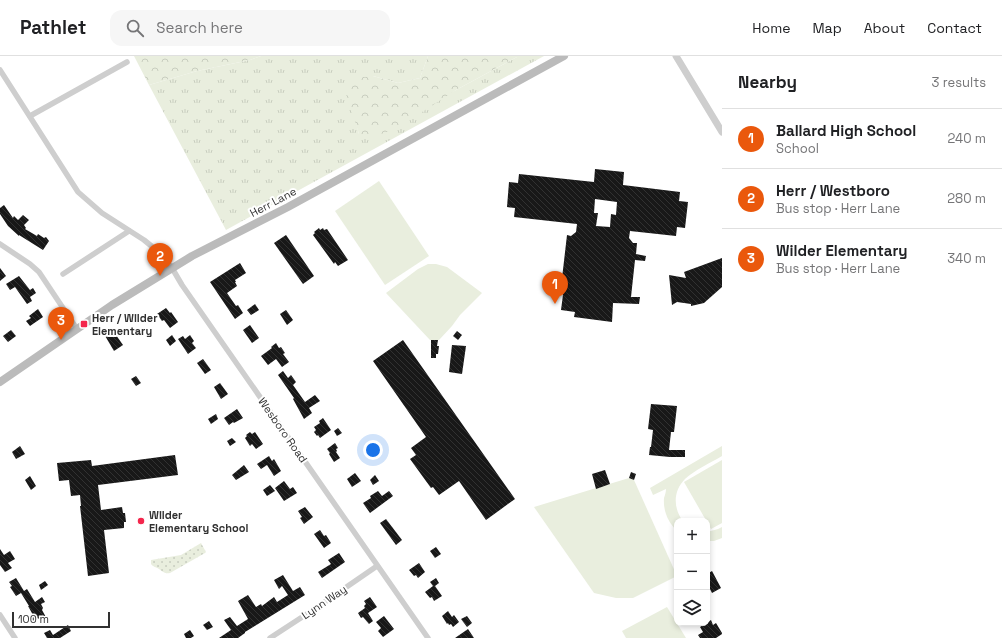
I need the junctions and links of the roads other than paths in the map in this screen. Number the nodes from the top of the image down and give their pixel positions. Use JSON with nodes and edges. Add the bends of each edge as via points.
{"nodes":[{"id":1,"x":564,"y":56,"type":"edge"},
{"id":2,"x":676,"y":56,"type":"edge"},
{"id":3,"x":127,"y":62,"type":"dead end"},
{"id":4,"x":0,"y":70,"type":"edge"},
{"id":5,"x":30,"y":116,"type":"junction"},
{"id":6,"x":722,"y":132,"type":"edge"},
{"id":7,"x":129,"y":231,"type":"junction"},
{"id":8,"x":0,"y":244,"type":"edge"},
{"id":9,"x":172,"y":268,"type":"junction"},
{"id":10,"x":63,"y":274,"type":"dead end"},
{"id":11,"x":77,"y":328,"type":"junction"},
{"id":12,"x":0,"y":382,"type":"edge"},
{"id":13,"x":377,"y":566,"type":"junction"},
{"id":14,"x":0,"y":615,"type":"edge"},
{"id":15,"x":278,"y":636,"type":"edge"},
{"id":16,"x":15,"y":638,"type":"edge"},
{"id":17,"x":270,"y":638,"type":"edge"},
{"id":18,"x":428,"y":638,"type":"edge"}],
"edges":[{"from":1,"to":9,"type":"main road","name":"Herr Lane"},
{"from":2,"to":6,"type":"street"},
{"from":3,"to":5,"type":"street"},
{"from":4,"to":5,"type":"street","name":"Wesboro Road"},
{"from":5,"to":7,"type":"street","name":"Wesboro Road","via":[[78,192],[102,213]]},
{"from":7,"to":9,"type":"street","name":"Wesboro Road","via":[[160,253]]},
{"from":7,"to":10,"type":"street"},
{"from":8,"to":11,"type":"street","via":[[39,272]]},
{"from":9,"to":11,"type":"main road","name":"Herr Lane"},
{"from":9,"to":13,"type":"street","name":"Wesboro Road"},
{"from":11,"to":12,"type":"main road","name":"Herr Lane"},
{"from":13,"to":15,"type":"street","name":"Lynn Way"},
{"from":13,"to":18,"type":"street","name":"Wesboro Road"},
{"from":14,"to":16,"type":"street"},
{"from":15,"to":17,"type":"street","name":"Lynn Way"}]}
